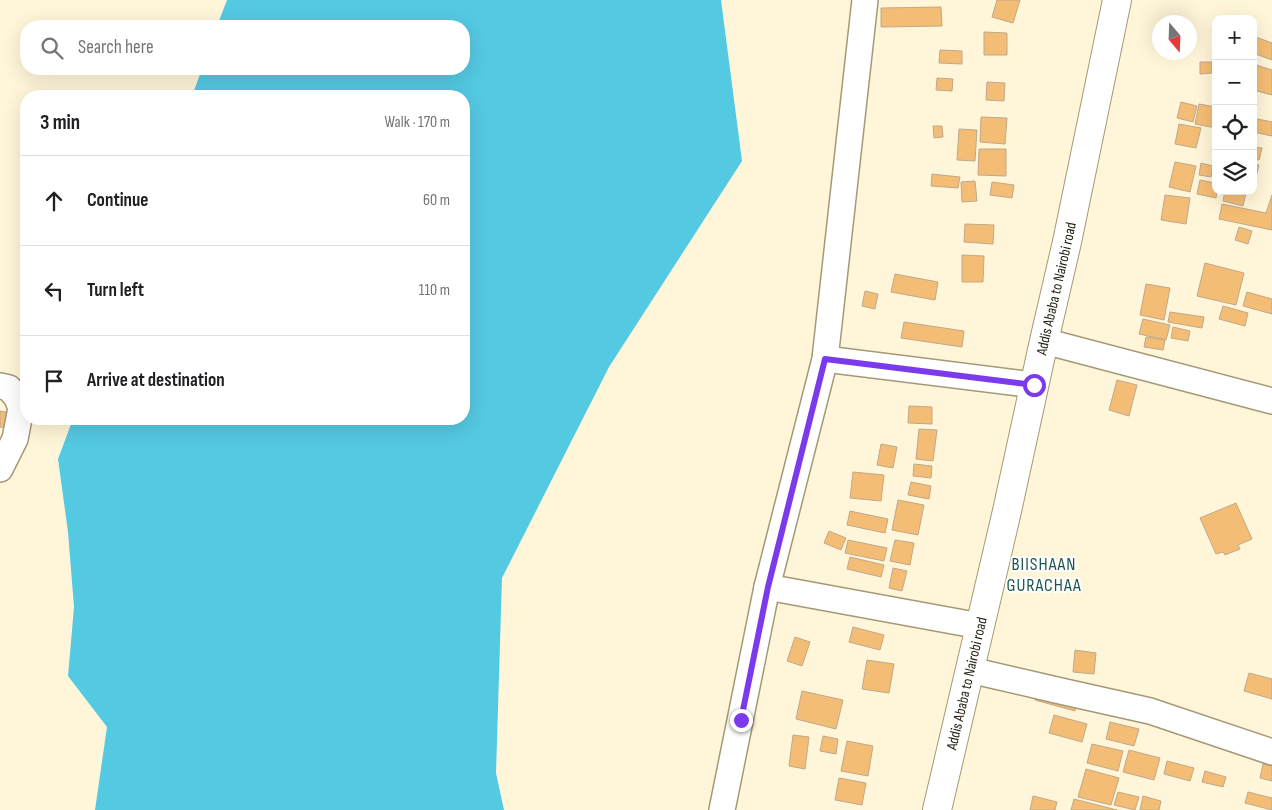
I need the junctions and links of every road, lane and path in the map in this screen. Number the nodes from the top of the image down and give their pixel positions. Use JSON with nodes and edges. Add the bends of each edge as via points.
{"nodes":[{"id":1,"x":866,"y":0,"type":"edge"},
{"id":2,"x":1117,"y":0,"type":"edge"},
{"id":3,"x":1044,"y":341,"type":"junction"},
{"id":4,"x":825,"y":359,"type":"junction"},
{"id":5,"x":1034,"y":385,"type":"junction"},
{"id":6,"x":0,"y":386,"type":"edge"},
{"id":7,"x":1272,"y":401,"type":"edge"},
{"id":8,"x":0,"y":468,"type":"edge"},
{"id":9,"x":768,"y":587,"type":"junction"},
{"id":10,"x":980,"y":626,"type":"junction"},
{"id":11,"x":970,"y":670,"type":"junction"},
{"id":12,"x":1272,"y":752,"type":"edge"},
{"id":13,"x":722,"y":810,"type":"edge"},
{"id":14,"x":937,"y":810,"type":"edge"}],
"edges":[{"from":1,"to":4,"type":"street"},
{"from":2,"to":3,"type":"highway","name":"Addis Ababa to Nairobi road"},
{"from":3,"to":5,"type":"highway","name":"Addis Ababa to Nairobi road"},
{"from":3,"to":7,"type":"street"},
{"from":4,"to":5,"type":"street"},
{"from":4,"to":9,"type":"street"},
{"from":5,"to":10,"type":"highway","name":"Addis Ababa to Nairobi road"},
{"from":6,"to":8,"type":"street","via":[[8,388],[17,398],[20,408],[14,439]]},
{"from":9,"to":10,"type":"street"},
{"from":9,"to":13,"type":"street"},
{"from":10,"to":11,"type":"highway","name":"Addis Ababa to Nairobi road"},
{"from":11,"to":12,"type":"street","via":[[1150,711]]},
{"from":11,"to":14,"type":"highway","name":"Addis Ababa to Nairobi road"}]}
